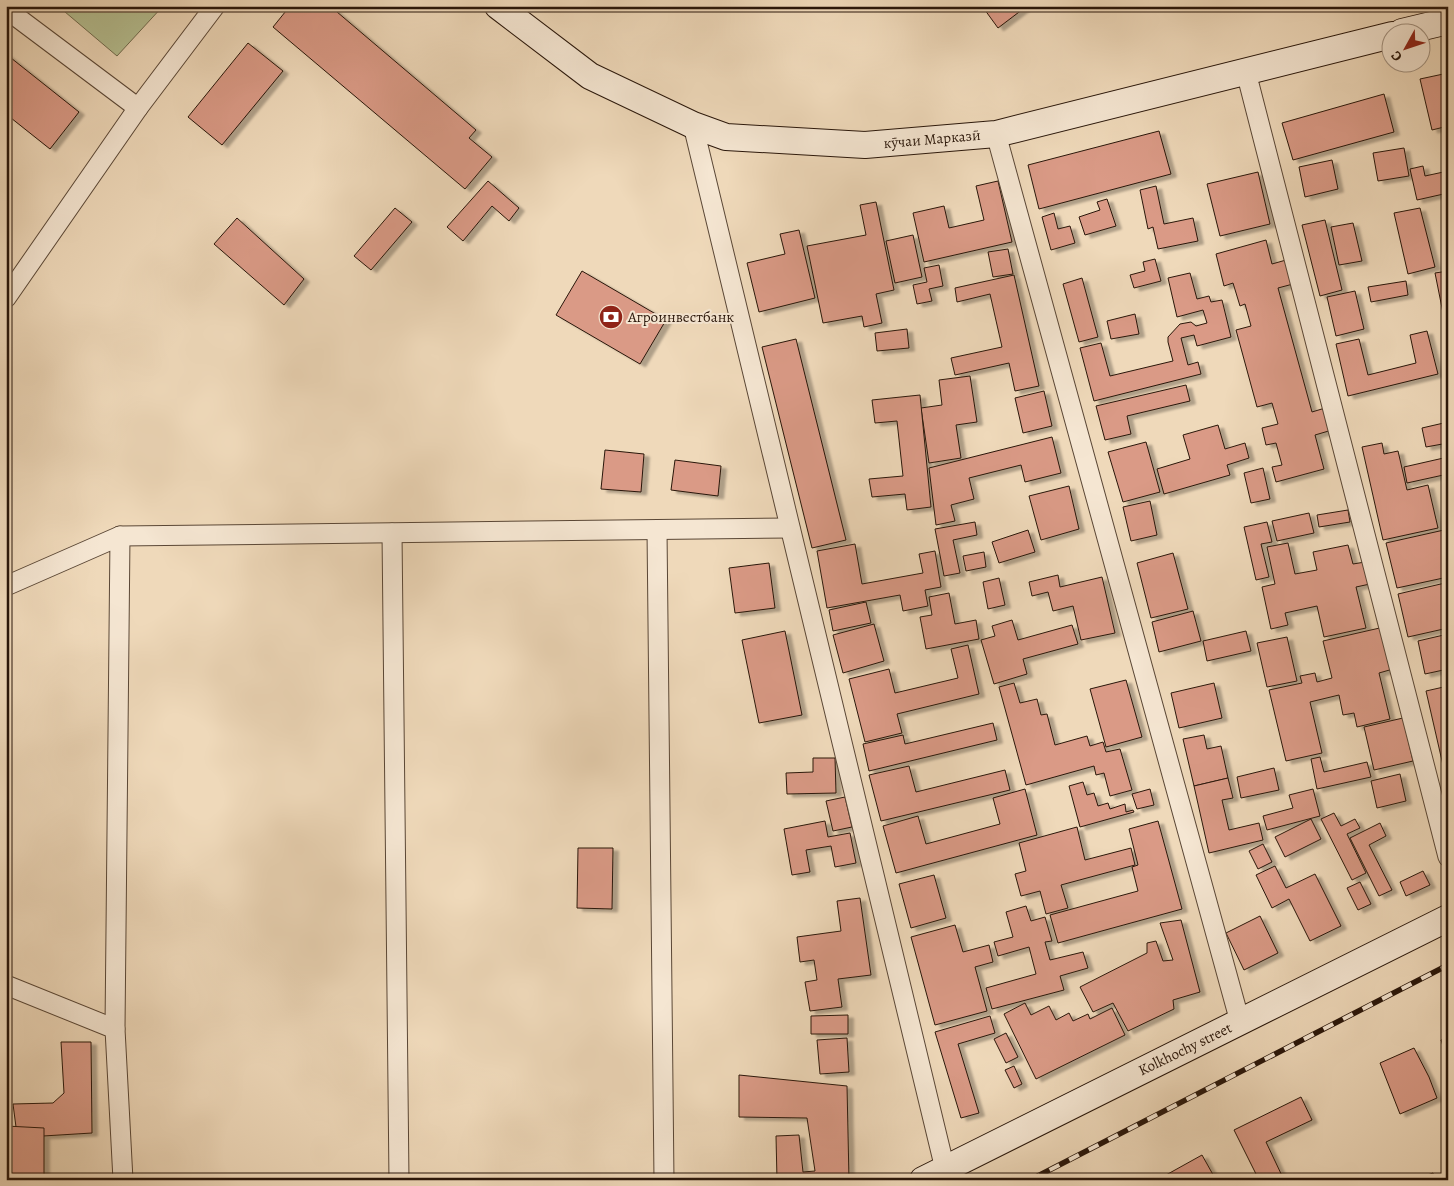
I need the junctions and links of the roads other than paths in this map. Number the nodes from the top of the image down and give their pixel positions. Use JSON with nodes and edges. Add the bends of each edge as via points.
{"nodes":[{"id":1,"x":216,"y":6,"type":"edge"},
{"id":2,"x":498,"y":6,"type":"edge"},
{"id":3,"x":6,"y":9,"type":"edge"},
{"id":4,"x":1448,"y":21,"type":"edge"},
{"id":5,"x":1432,"y":25,"type":"edge"},
{"id":6,"x":1382,"y":38,"type":"edge"},
{"id":7,"x":1246,"y":72,"type":"junction"},
{"id":8,"x":138,"y":108,"type":"junction"},
{"id":9,"x":694,"y":125,"type":"junction"},
{"id":10,"x":996,"y":134,"type":"junction"},
{"id":11,"x":6,"y":298,"type":"edge"},
{"id":12,"x":790,"y":528,"type":"junction"},
{"id":13,"x":657,"y":530,"type":"junction"},
{"id":14,"x":392,"y":533,"type":"junction"},
{"id":15,"x":120,"y":536,"type":"junction"},
{"id":16,"x":6,"y":586,"type":"edge"},
{"id":17,"x":1448,"y":857,"type":"edge"},
{"id":18,"x":1448,"y":918,"type":"edge"},
{"id":19,"x":6,"y":985,"type":"edge"},
{"id":20,"x":1240,"y":1022,"type":"junction"},
{"id":21,"x":115,"y":1029,"type":"junction"},
{"id":22,"x":934,"y":1174,"type":"edge"},
{"id":23,"x":124,"y":1180,"type":"edge"},
{"id":24,"x":398,"y":1180,"type":"edge"},
{"id":25,"x":664,"y":1180,"type":"edge"}],
"edges":[{"from":1,"to":8,"type":"street"},
{"from":2,"to":9,"type":"main road","name":"кӯчаи Марказӣ","via":[[590,76]]},
{"from":3,"to":8,"type":"street"},
{"from":4,"to":5,"type":"main road"},
{"from":6,"to":7,"type":"main road","name":"кӯчаи Марказӣ"},
{"from":7,"to":10,"type":"main road","name":"кӯчаи Марказӣ"},
{"from":7,"to":17,"type":"street"},
{"from":8,"to":11,"type":"street"},
{"from":9,"to":10,"type":"main road","name":"кӯчаи Марказӣ","via":[[726,137],[865,145]]},
{"from":9,"to":12,"type":"street"},
{"from":10,"to":20,"type":"street"},
{"from":12,"to":13,"type":"street"},
{"from":12,"to":22,"type":"street"},
{"from":13,"to":14,"type":"street"},
{"from":13,"to":25,"type":"street"},
{"from":14,"to":15,"type":"street"},
{"from":14,"to":24,"type":"street"},
{"from":15,"to":16,"type":"street"},
{"from":15,"to":21,"type":"street"},
{"from":18,"to":20,"type":"main road","name":"Kolkhochy street"},
{"from":19,"to":21,"type":"street"},
{"from":20,"to":22,"type":"main road","name":"Kolkhochy street"},
{"from":21,"to":23,"type":"street"}]}
